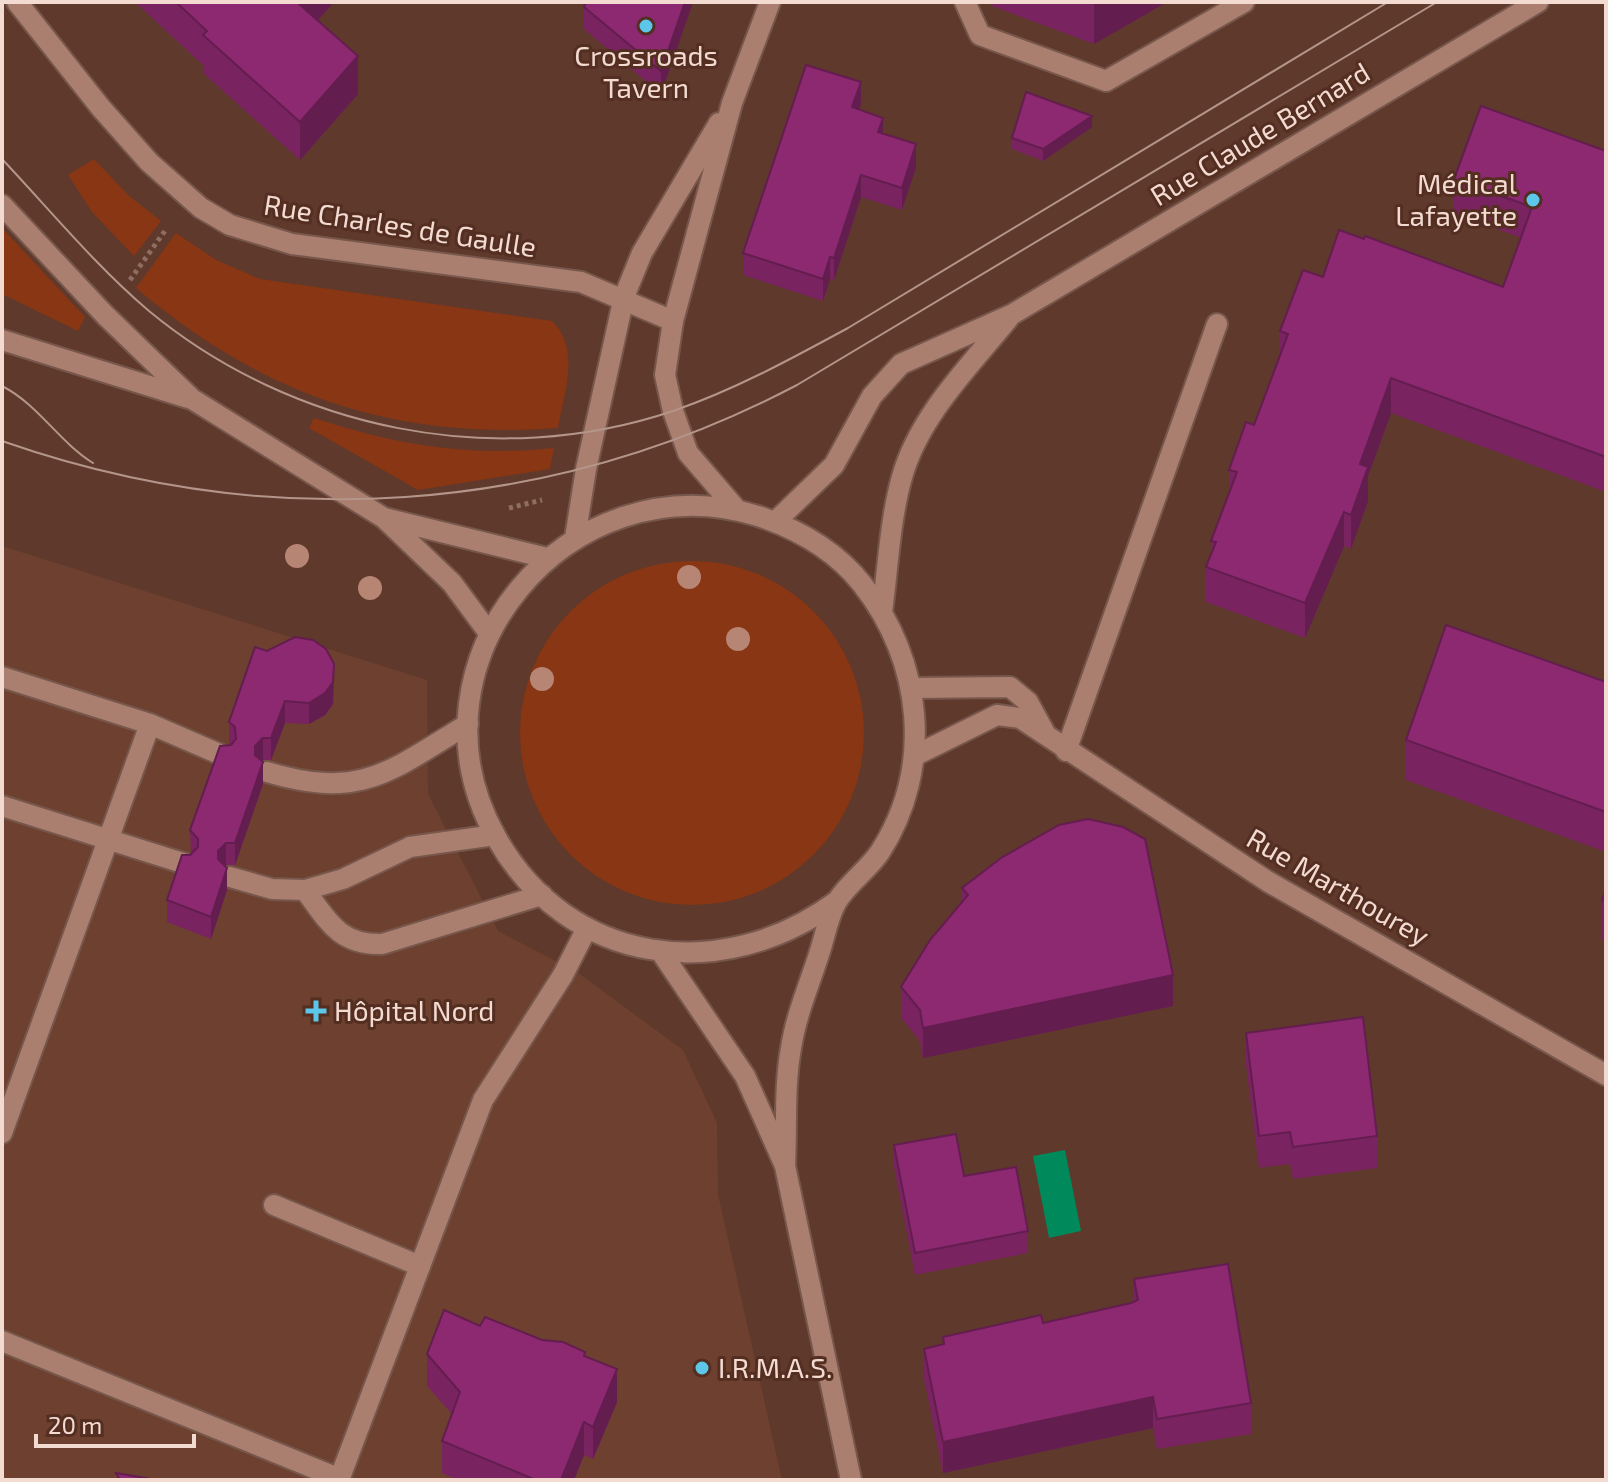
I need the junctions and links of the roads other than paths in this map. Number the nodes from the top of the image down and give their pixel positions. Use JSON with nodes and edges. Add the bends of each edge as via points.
{"nodes":[{"id":1,"x":17,"y":2,"type":"edge"},
{"id":2,"x":770,"y":2,"type":"edge"},
{"id":3,"x":965,"y":2,"type":"edge"},
{"id":4,"x":1244,"y":2,"type":"edge"},
{"id":5,"x":1538,"y":2,"type":"edge"},
{"id":6,"x":732,"y":103,"type":"junction"},
{"id":7,"x":2,"y":205,"type":"edge"},
{"id":8,"x":624,"y":297,"type":"junction"},
{"id":9,"x":1011,"y":315,"type":"junction"},
{"id":10,"x":673,"y":321,"type":"junction"},
{"id":11,"x":1217,"y":324,"type":"dead end"},
{"id":12,"x":2,"y":340,"type":"edge"},
{"id":13,"x":192,"y":399,"type":"junction"},
{"id":14,"x":737,"y":510,"type":"junction"},
{"id":15,"x":384,"y":518,"type":"junction"},
{"id":16,"x":775,"y":522,"type":"junction"},
{"id":17,"x":575,"y":538,"type":"junction"},
{"id":18,"x":547,"y":558,"type":"junction"},
{"id":19,"x":882,"y":612,"type":"junction"},
{"id":20,"x":489,"y":633,"type":"junction"},
{"id":21,"x":2,"y":677,"type":"edge"},
{"id":22,"x":912,"y":688,"type":"junction"},
{"id":23,"x":150,"y":724,"type":"junction"},
{"id":24,"x":468,"y":724,"type":"junction"},
{"id":25,"x":1048,"y":738,"type":"junction"},
{"id":26,"x":1066,"y":751,"type":"junction"},
{"id":27,"x":224,"y":756,"type":"edge"},
{"id":28,"x":914,"y":756,"type":"junction"},
{"id":29,"x":267,"y":772,"type":"dead end"},
{"id":30,"x":2,"y":806,"type":"edge"},
{"id":31,"x":495,"y":835,"type":"junction"},
{"id":32,"x":108,"y":839,"type":"junction"},
{"id":33,"x":186,"y":864,"type":"edge"},
{"id":34,"x":230,"y":877,"type":"dead end"},
{"id":35,"x":305,"y":890,"type":"junction"},
{"id":36,"x":542,"y":895,"type":"junction"},
{"id":37,"x":837,"y":901,"type":"junction"},
{"id":38,"x":587,"y":928,"type":"junction"},
{"id":39,"x":661,"y":952,"type":"junction"},
{"id":40,"x":1606,"y":1075,"type":"edge"},
{"id":41,"x":2,"y":1133,"type":"edge"},
{"id":42,"x":785,"y":1166,"type":"junction"},
{"id":43,"x":274,"y":1205,"type":"dead end"},
{"id":44,"x":420,"y":1266,"type":"junction"},
{"id":45,"x":2,"y":1341,"type":"edge"},
{"id":46,"x":338,"y":1479,"type":"edge"},
{"id":47,"x":851,"y":1480,"type":"edge"}],
"edges":[{"from":1,"to":8,"type":"street","name":"Rue Charles de Gaulle","via":[[149,162],[201,208],[230,225],[292,244],[581,282]]},
{"from":2,"to":6,"type":"street"},
{"from":3,"to":4,"type":"street","via":[[980,35],[1106,81]]},
{"from":5,"to":9,"type":"street","name":"Rue Claude Bernard"},
{"from":6,"to":8,"type":"street","via":[[642,253]]},
{"from":6,"to":10,"type":"street"},
{"from":7,"to":13,"type":"street"},
{"from":8,"to":10,"type":"street","name":"Rue Charles de Gaulle"},
{"from":8,"to":17,"type":"street"},
{"from":9,"to":16,"type":"street","name":"Rue Claude Bernard","via":[[901,364],[872,396],[834,465]]},
{"from":9,"to":19,"type":"street","name":"Rue Claude Bernard","via":[[934,410],[910,454],[901,478]]},
{"from":10,"to":14,"type":"street","via":[[665,375],[681,436],[688,453]]},
{"from":11,"to":26,"type":"street"},
{"from":12,"to":13,"type":"street"},
{"from":13,"to":15,"type":"street"},
{"from":14,"to":16,"type":"street"},
{"from":14,"to":17,"type":"street","via":[[653,508]]},
{"from":15,"to":18,"type":"street"},
{"from":15,"to":20,"type":"street","via":[[452,583]]},
{"from":16,"to":19,"type":"street","via":[[799,532],[840,562]]},
{"from":17,"to":18,"type":"street"},
{"from":18,"to":20,"type":"street","via":[[514,592]]},
{"from":19,"to":22,"type":"street"},
{"from":20,"to":24,"type":"street","via":[[474,677]]},
{"from":21,"to":23,"type":"street"},
{"from":22,"to":25,"type":"street","name":"Rue Marthourey","via":[[1010,687],[1028,702]]},
{"from":22,"to":28,"type":"street"},
{"from":23,"to":27,"type":"street"},
{"from":23,"to":32,"type":"street"},
{"from":24,"to":29,"type":"street","via":[[397,767],[361,780],[318,786]]},
{"from":24,"to":31,"type":"street","via":[[474,781]]},
{"from":25,"to":26,"type":"street","name":"Rue Marthourey"},
{"from":25,"to":28,"type":"street","name":"Rue Marthourey","via":[[1020,718],[1002,714]]},
{"from":26,"to":40,"type":"street","name":"Rue Marthourey","via":[[1267,881]]},
{"from":28,"to":37,"type":"street","via":[[897,821],[860,878]]},
{"from":30,"to":32,"type":"street"},
{"from":31,"to":35,"type":"street","via":[[410,847],[343,879]]},
{"from":31,"to":36,"type":"street"},
{"from":32,"to":33,"type":"street"},
{"from":32,"to":41,"type":"street"},
{"from":34,"to":35,"type":"street","via":[[272,889]]},
{"from":35,"to":36,"type":"street","via":[[334,930],[360,944],[382,944]]},
{"from":36,"to":38,"type":"street"},
{"from":37,"to":39,"type":"street","via":[[784,935],[754,945],[693,954]]},
{"from":37,"to":42,"type":"street","via":[[790,1051]]},
{"from":38,"to":39,"type":"street"},
{"from":38,"to":44,"type":"street","via":[[483,1100]]},
{"from":39,"to":42,"type":"street","via":[[745,1076]]},
{"from":42,"to":47,"type":"street"},
{"from":43,"to":44,"type":"street"},
{"from":44,"to":46,"type":"street"},
{"from":45,"to":46,"type":"street"}]}
